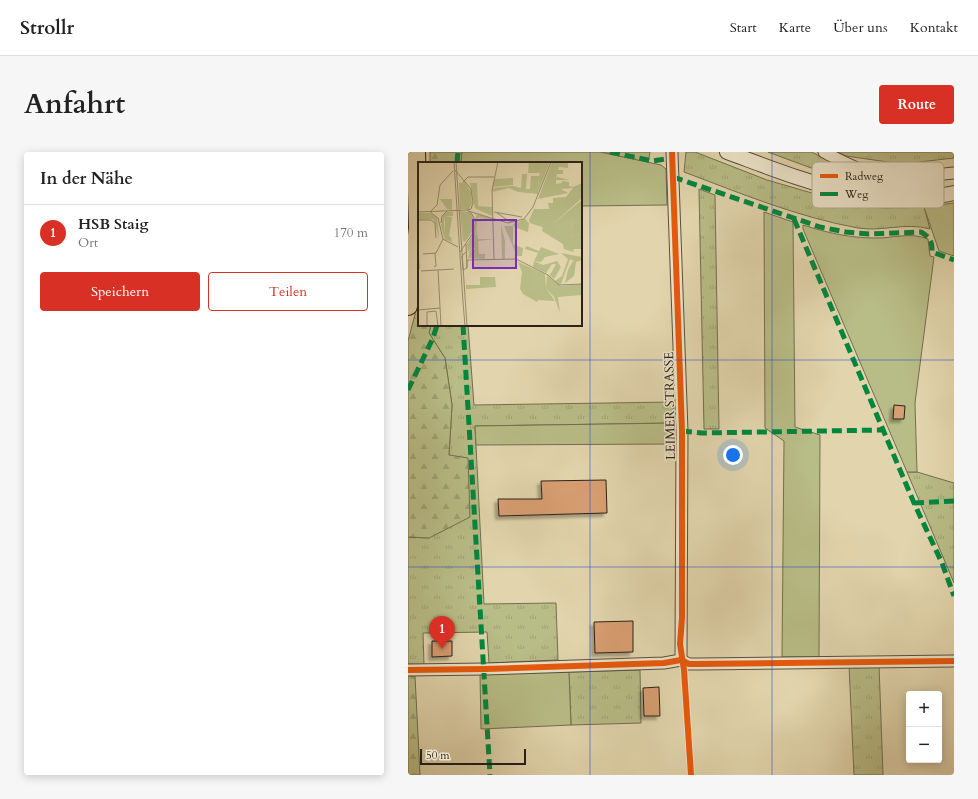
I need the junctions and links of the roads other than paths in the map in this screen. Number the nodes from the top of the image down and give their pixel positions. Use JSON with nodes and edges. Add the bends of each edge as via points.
{"nodes":[{"id":1,"x":416,"y":152,"type":"edge"},
{"id":2,"x":672,"y":152,"type":"edge"},
{"id":3,"x":727,"y":152,"type":"edge"},
{"id":4,"x":824,"y":152,"type":"edge"},
{"id":5,"x":846,"y":162,"type":"edge"},
{"id":6,"x":954,"y":173,"type":"edge"},
{"id":7,"x":944,"y":174,"type":"edge"},
{"id":8,"x":812,"y":183,"type":"edge"},
{"id":9,"x":954,"y":193,"type":"edge"},
{"id":10,"x":944,"y":194,"type":"edge"},
{"id":11,"x":408,"y":306,"type":"edge"},
{"id":12,"x":681,"y":660,"type":"junction"},
{"id":13,"x":954,"y":661,"type":"edge"},
{"id":14,"x":408,"y":670,"type":"edge"}],
"edges":[{"from":1,"to":11,"type":"main road","via":[[418,228]]},
{"from":2,"to":12,"type":"street","name":"LEIMER STRASSE","via":[[682,431]]},
{"from":3,"to":8,"type":"street"},
{"from":4,"to":5,"type":"street"},
{"from":6,"to":7,"type":"street"},
{"from":9,"to":10,"type":"street"},
{"from":12,"to":13,"type":"street","via":[[689,664]]},
{"from":12,"to":14,"type":"street","via":[[640,664]]}]}
